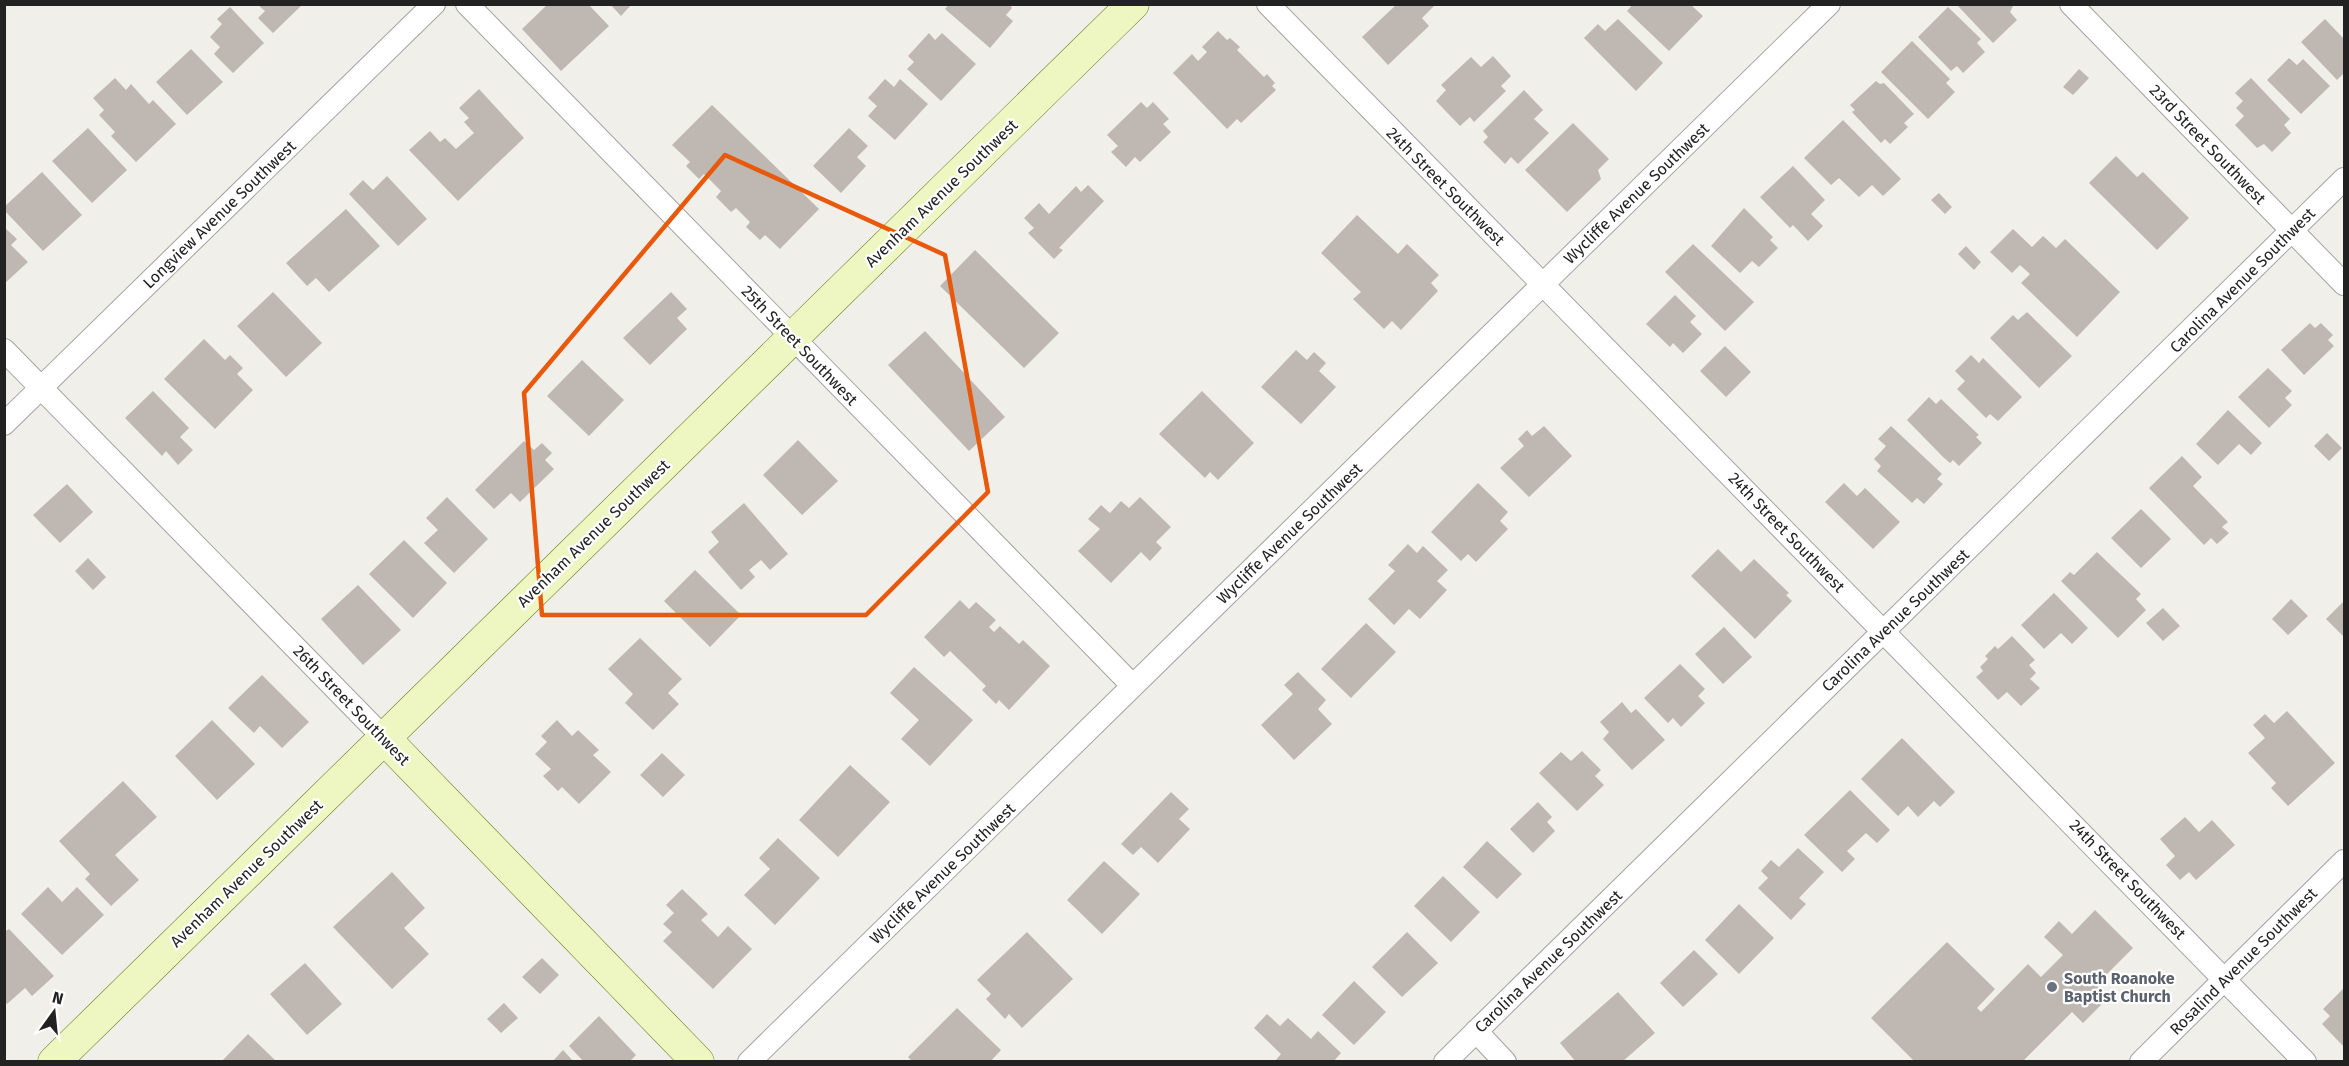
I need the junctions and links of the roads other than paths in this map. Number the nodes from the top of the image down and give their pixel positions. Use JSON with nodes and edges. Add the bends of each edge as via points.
{"nodes":[{"id":1,"x":434,"y":4,"type":"edge"},
{"id":2,"x":467,"y":4,"type":"edge"},
{"id":3,"x":1133,"y":4,"type":"edge"},
{"id":4,"x":1268,"y":4,"type":"edge"},
{"id":5,"x":1828,"y":4,"type":"edge"},
{"id":6,"x":2071,"y":4,"type":"edge"},
{"id":7,"x":2344,"y":179,"type":"edge"},
{"id":8,"x":2293,"y":230,"type":"junction"},
{"id":9,"x":1543,"y":284,"type":"junction"},
{"id":10,"x":2344,"y":284,"type":"edge"},
{"id":11,"x":793,"y":338,"type":"junction"},
{"id":12,"x":4,"y":350,"type":"edge"},
{"id":13,"x":41,"y":387,"type":"junction"},
{"id":14,"x":4,"y":424,"type":"edge"},
{"id":15,"x":1884,"y":632,"type":"junction"},
{"id":16,"x":1133,"y":686,"type":"junction"},
{"id":17,"x":384,"y":738,"type":"junction"},
{"id":18,"x":2344,"y":861,"type":"edge"},
{"id":19,"x":2225,"y":979,"type":"junction"},
{"id":20,"x":1476,"y":1031,"type":"junction"},
{"id":21,"x":54,"y":1062,"type":"edge"},
{"id":22,"x":698,"y":1062,"type":"edge"},
{"id":23,"x":749,"y":1062,"type":"edge"},
{"id":24,"x":1445,"y":1062,"type":"edge"},
{"id":25,"x":1505,"y":1062,"type":"edge"},
{"id":26,"x":2141,"y":1062,"type":"edge"},
{"id":27,"x":2305,"y":1062,"type":"edge"}],
"edges":[{"from":1,"to":13,"type":"street","name":"Longview Avenue Southwest"},
{"from":2,"to":11,"type":"street","name":"25th Street Southwest"},
{"from":3,"to":11,"type":"street","name":"Avenham Avenue Southwest"},
{"from":4,"to":9,"type":"street","name":"24th Street Southwest"},
{"from":5,"to":9,"type":"street","name":"Wycliffe Avenue Southwest"},
{"from":6,"to":8,"type":"street","name":"23rd Street Southwest"},
{"from":7,"to":8,"type":"street","name":"Carolina Avenue Southwest"},
{"from":8,"to":10,"type":"street","name":"23rd Street Southwest"},
{"from":8,"to":15,"type":"street","name":"Carolina Avenue Southwest"},
{"from":9,"to":15,"type":"street","name":"24th Street Southwest"},
{"from":9,"to":16,"type":"street","name":"Wycliffe Avenue Southwest"},
{"from":11,"to":16,"type":"street","name":"25th Street Southwest"},
{"from":11,"to":17,"type":"street","name":"Avenham Avenue Southwest"},
{"from":12,"to":13,"type":"street","name":"26th Street Southwest"},
{"from":13,"to":14,"type":"street","name":"Longview Avenue Southwest"},
{"from":13,"to":17,"type":"street","name":"26th Street Southwest"},
{"from":15,"to":19,"type":"street","name":"24th Street Southwest"},
{"from":15,"to":20,"type":"street","name":"Carolina Avenue Southwest"},
{"from":16,"to":23,"type":"street","name":"Wycliffe Avenue Southwest"},
{"from":17,"to":21,"type":"street","name":"Avenham Avenue Southwest"},
{"from":17,"to":22,"type":"street","name":"26th Street Southwest"},
{"from":18,"to":19,"type":"street","name":"Rosalind Avenue Southwest"},
{"from":19,"to":26,"type":"street","name":"Rosalind Avenue Southwest"},
{"from":19,"to":27,"type":"street","name":"24th Street Southwest"},
{"from":20,"to":24,"type":"street","name":"Carolina Avenue Southwest"},
{"from":20,"to":25,"type":"street"}]}
